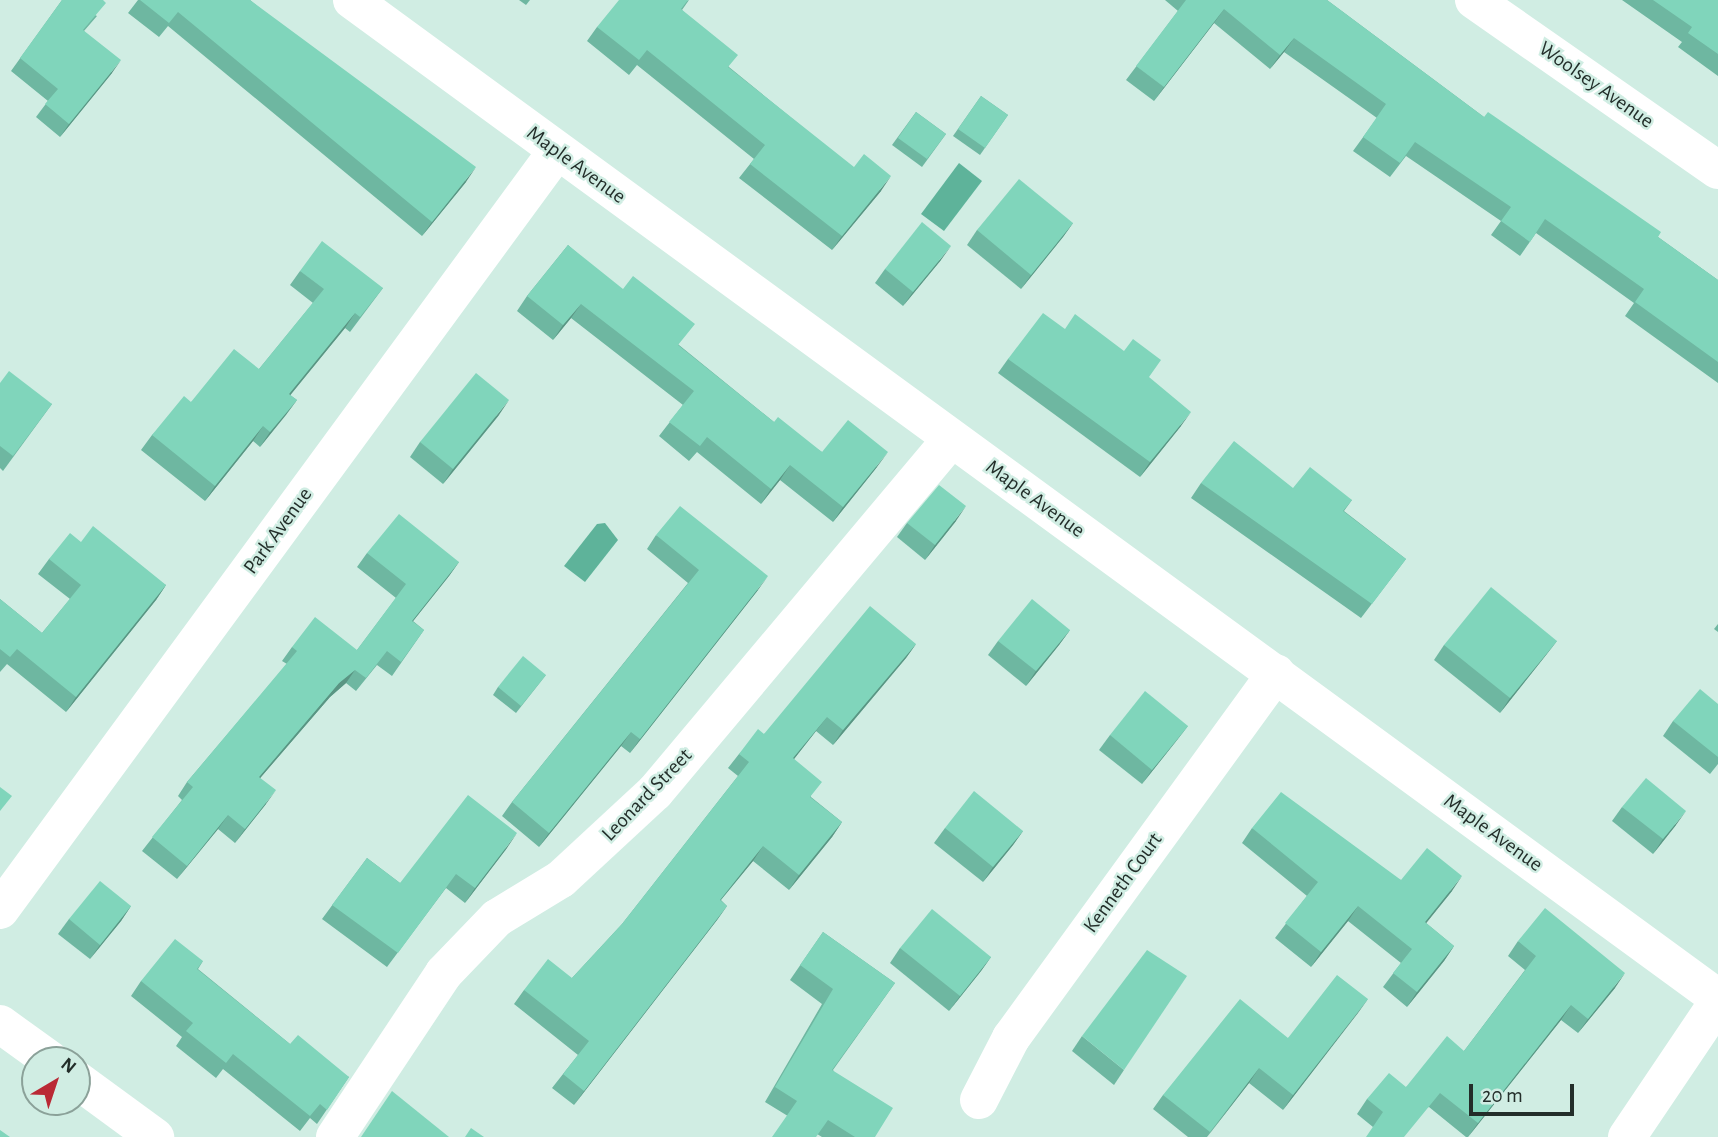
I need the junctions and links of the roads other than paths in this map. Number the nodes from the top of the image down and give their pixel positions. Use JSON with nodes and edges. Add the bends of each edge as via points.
{"nodes":[{"id":1,"x":352,"y":0,"type":"edge"},
{"id":2,"x":1474,"y":0,"type":"edge"},
{"id":3,"x":557,"y":151,"type":"junction"},
{"id":4,"x":1718,"y":170,"type":"edge"},
{"id":5,"x":951,"y":439,"type":"junction"},
{"id":6,"x":1276,"y":673,"type":"junction"},
{"id":7,"x":0,"y":910,"type":"edge"},
{"id":8,"x":1718,"y":1000,"type":"edge"},
{"id":9,"x":0,"y":1024,"type":"edge"},
{"id":10,"x":31,"y":1046,"type":"edge"},
{"id":11,"x":91,"y":1090,"type":"edge"},
{"id":12,"x":979,"y":1100,"type":"dead end"},
{"id":13,"x":155,"y":1137,"type":"edge"},
{"id":14,"x":335,"y":1137,"type":"edge"},
{"id":15,"x":1627,"y":1137,"type":"edge"}],
"edges":[{"from":1,"to":3,"type":"street","name":"Maple Avenue"},
{"from":2,"to":4,"type":"street","name":"Woolsey Avenue"},
{"from":3,"to":5,"type":"street","name":"Maple Avenue"},
{"from":3,"to":7,"type":"street","name":"Park Avenue"},
{"from":5,"to":6,"type":"street","name":"Maple Avenue"},
{"from":5,"to":14,"type":"street","name":"Leonard Street","via":[[655,792],[561,880],[497,918],[444,972]]},
{"from":6,"to":8,"type":"street","name":"Maple Avenue"},
{"from":6,"to":12,"type":"street","name":"Kenneth Court","via":[[1011,1038]]},
{"from":8,"to":15,"type":"street"},
{"from":9,"to":10,"type":"street"},
{"from":11,"to":13,"type":"street"}]}
